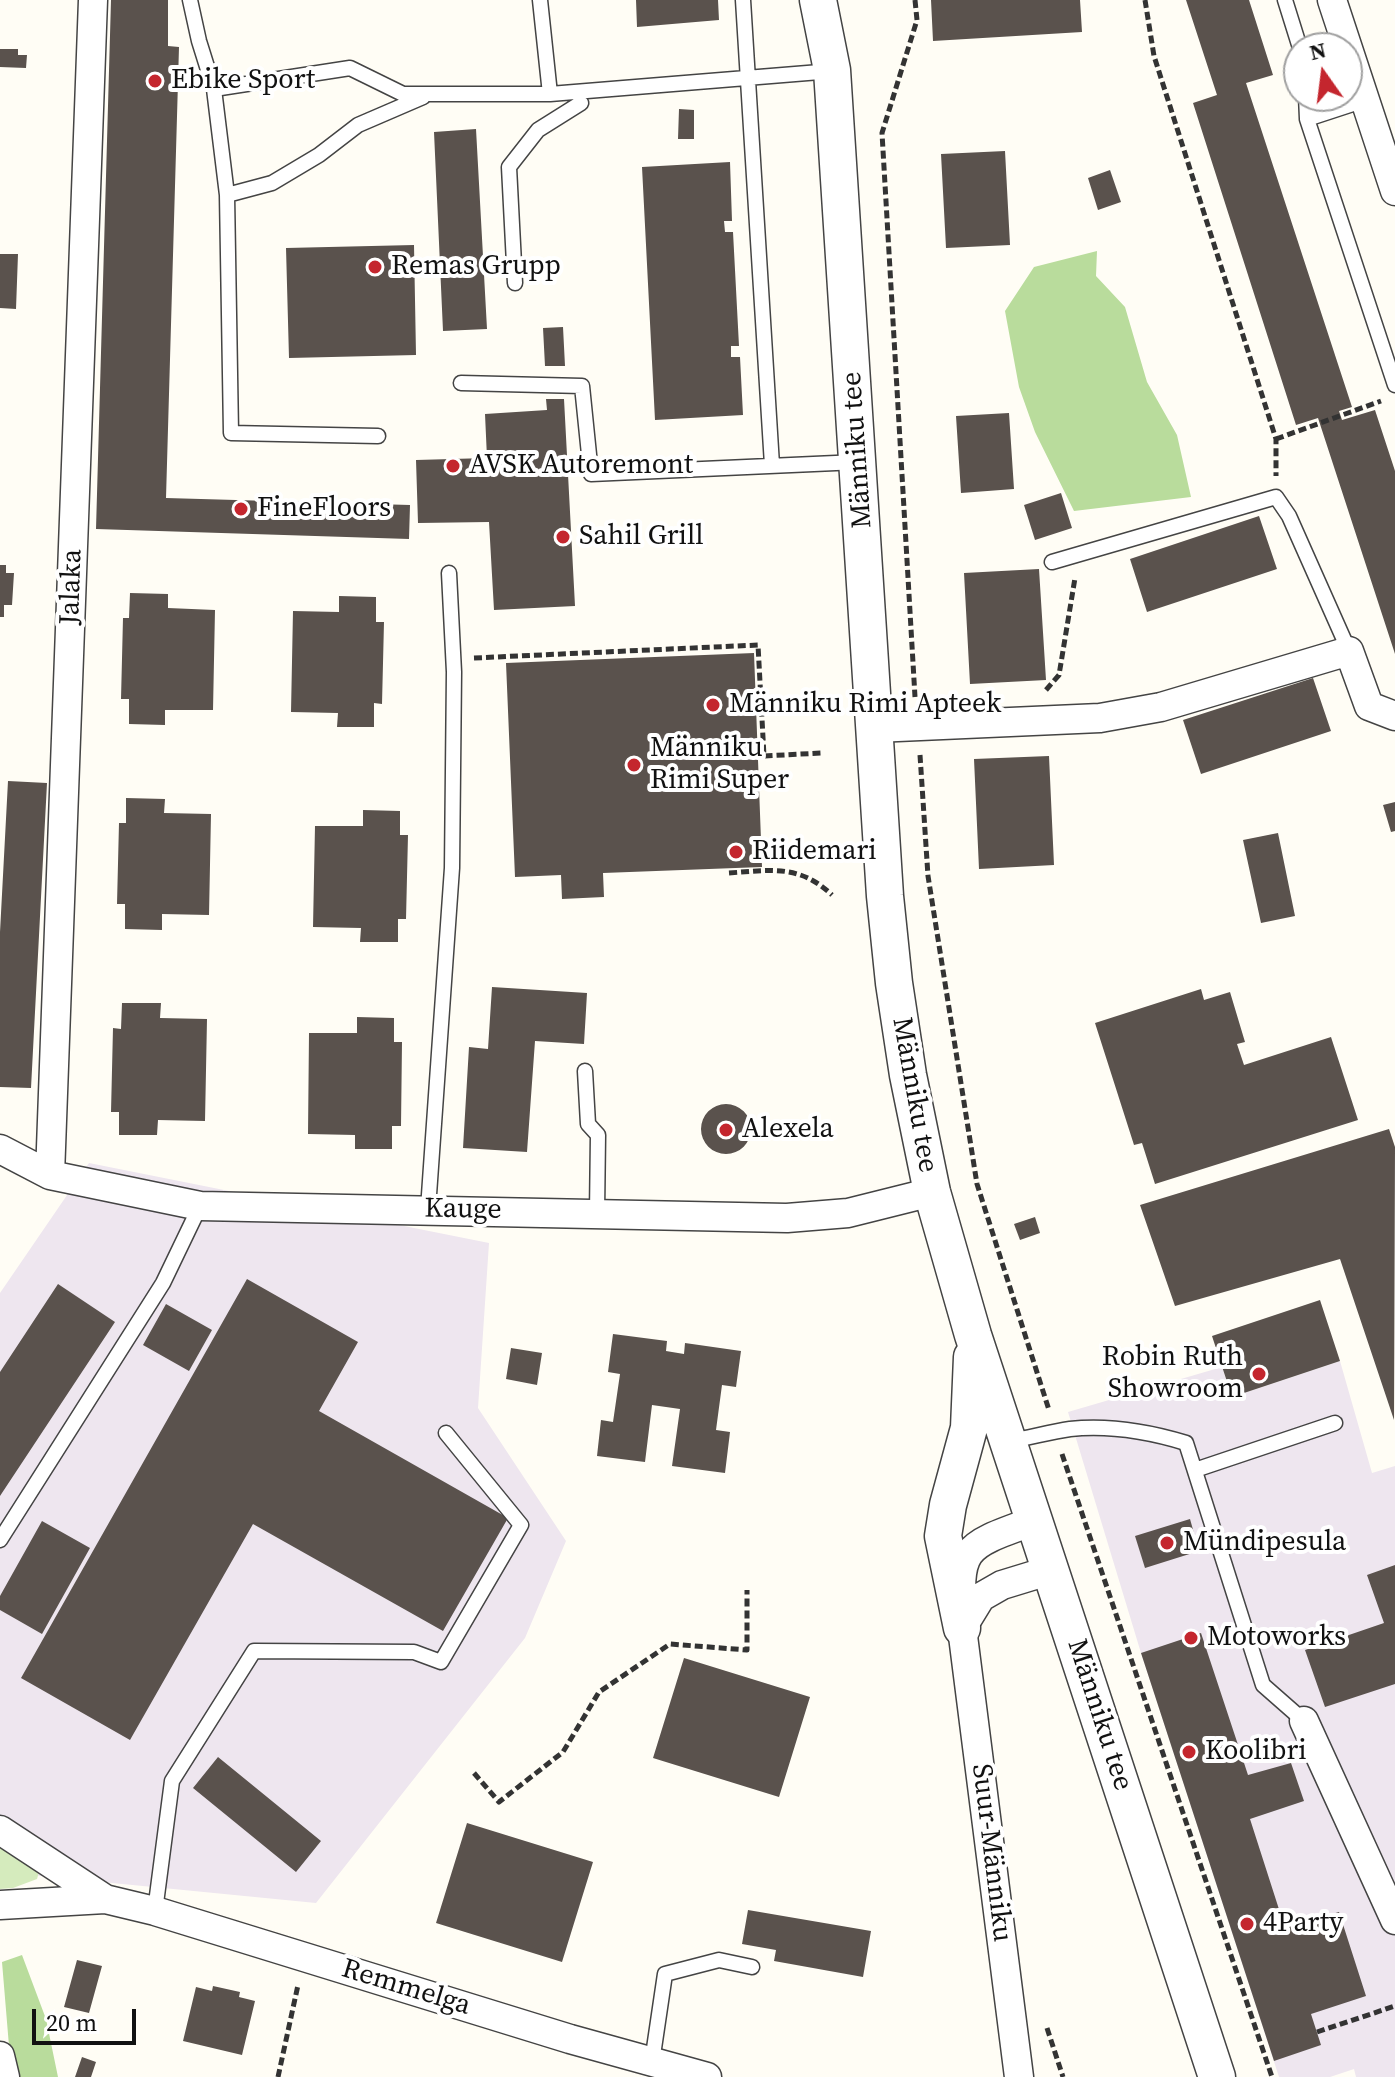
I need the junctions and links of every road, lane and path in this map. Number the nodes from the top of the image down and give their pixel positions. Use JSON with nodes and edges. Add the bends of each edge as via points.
{"nodes":[{"id":1,"x":93,"y":0,"type":"edge"},
{"id":2,"x":190,"y":0,"type":"edge"},
{"id":3,"x":540,"y":0,"type":"edge"},
{"id":4,"x":743,"y":0,"type":"edge"},
{"id":5,"x":818,"y":0,"type":"edge"},
{"id":6,"x":846,"y":0,"type":"edge"},
{"id":7,"x":915,"y":0,"type":"edge"},
{"id":8,"x":1145,"y":0,"type":"edge"},
{"id":9,"x":1285,"y":0,"type":"edge"},
{"id":10,"x":1332,"y":0,"type":"edge"},
{"id":11,"x":1295,"y":32,"type":"edge"},
{"id":12,"x":832,"y":70,"type":"junction"},
{"id":13,"x":749,"y":77,"type":"junction"},
{"id":14,"x":214,"y":89,"type":"junction"},
{"id":15,"x":431,"y":94,"type":"junction"},
{"id":16,"x":550,"y":94,"type":"junction"},
{"id":17,"x":1365,"y":100,"type":"junction"},
{"id":18,"x":581,"y":103,"type":"dead end"},
{"id":19,"x":1307,"y":112,"type":"edge"},
{"id":20,"x":1307,"y":119,"type":"junction"},
{"id":21,"x":1395,"y":191,"type":"edge"},
{"id":22,"x":227,"y":195,"type":"junction"},
{"id":23,"x":515,"y":283,"type":"dead end"},
{"id":24,"x":461,"y":383,"type":"dead end"},
{"id":25,"x":1395,"y":385,"type":"edge"},
{"id":26,"x":1395,"y":396,"type":"edge"},
{"id":27,"x":378,"y":436,"type":"dead end"},
{"id":28,"x":1276,"y":439,"type":"junction"},
{"id":29,"x":859,"y":462,"type":"junction"},
{"id":30,"x":772,"y":465,"type":"junction"},
{"id":31,"x":1276,"y":497,"type":"junction"},
{"id":32,"x":1079,"y":555,"type":"junction"},
{"id":33,"x":1052,"y":562,"type":"dead end"},
{"id":34,"x":449,"y":573,"type":"dead end"},
{"id":35,"x":1349,"y":651,"type":"junction"},
{"id":36,"x":453,"y":659,"type":"junction"},
{"id":37,"x":1395,"y":716,"type":"edge"},
{"id":38,"x":1019,"y":722,"type":"junction"},
{"id":39,"x":918,"y":726,"type":"junction"},
{"id":40,"x":875,"y":728,"type":"junction"},
{"id":41,"x":822,"y":753,"type":"dead end"},
{"id":42,"x":729,"y":873,"type":"dead end"},
{"id":43,"x":832,"y":895,"type":"dead end"},
{"id":44,"x":585,"y":1071,"type":"dead end"},
{"id":45,"x":0,"y":1149,"type":"edge"},
{"id":46,"x":50,"y":1175,"type":"junction"},
{"id":47,"x":932,"y":1192,"type":"junction"},
{"id":48,"x":200,"y":1206,"type":"junction"},
{"id":49,"x":428,"y":1209,"type":"junction"},
{"id":50,"x":597,"y":1213,"type":"junction"},
{"id":51,"x":973,"y":1335,"type":"junction"},
{"id":52,"x":1335,"y":1423,"type":"dead end"},
{"id":53,"x":446,"y":1433,"type":"dead end"},
{"id":54,"x":1056,"y":1433,"type":"junction"},
{"id":55,"x":1008,"y":1441,"type":"junction"},
{"id":56,"x":1195,"y":1470,"type":"junction"},
{"id":57,"x":1034,"y":1521,"type":"junction"},
{"id":58,"x":0,"y":1540,"type":"edge"},
{"id":59,"x":1051,"y":1570,"type":"junction"},
{"id":60,"x":747,"y":1590,"type":"dead end"},
{"id":61,"x":962,"y":1628,"type":"junction"},
{"id":62,"x":1304,"y":1721,"type":"joint"},
{"id":63,"x":474,"y":1773,"type":"dead end"},
{"id":64,"x":0,"y":1830,"type":"edge"},
{"id":65,"x":105,"y":1899,"type":"junction"},
{"id":66,"x":0,"y":1905,"type":"edge"},
{"id":67,"x":155,"y":1911,"type":"junction"},
{"id":68,"x":1395,"y":1920,"type":"edge"},
{"id":69,"x":303,"y":1957,"type":"junction"},
{"id":70,"x":752,"y":1967,"type":"dead end"},
{"id":71,"x":1395,"y":2006,"type":"edge"},
{"id":72,"x":1047,"y":2028,"type":"dead end"},
{"id":73,"x":1317,"y":2032,"type":"dead end"},
{"id":74,"x":0,"y":2056,"type":"edge"},
{"id":75,"x":652,"y":2062,"type":"junction"},
{"id":76,"x":5,"y":2077,"type":"edge"},
{"id":77,"x":278,"y":2077,"type":"edge"},
{"id":78,"x":707,"y":2077,"type":"edge"},
{"id":79,"x":1019,"y":2077,"type":"edge"},
{"id":80,"x":1063,"y":2077,"type":"edge"},
{"id":81,"x":1217,"y":2077,"type":"edge"},
{"id":82,"x":1272,"y":2077,"type":"edge"}],
"edges":[{"from":1,"to":46,"type":"street","name":"Jalaka"},
{"from":2,"to":14,"type":"lane"},
{"from":3,"to":16,"type":"lane"},
{"from":4,"to":13,"type":"lane"},
{"from":5,"to":12,"type":"street","name":"Männiku tee"},
{"from":6,"to":12,"type":"street","name":"Männiku tee"},
{"from":7,"to":39,"type":"path","via":[[917,20],[882,133]]},
{"from":8,"to":28,"type":"path","via":[[1154,56]]},
{"from":9,"to":11,"type":"lane"},
{"from":10,"to":17,"type":"street"},
{"from":12,"to":13,"type":"lane"},
{"from":12,"to":29,"type":"street","name":"Männiku tee"},
{"from":13,"to":16,"type":"lane"},
{"from":13,"to":30,"type":"lane"},
{"from":14,"to":15,"type":"lane","via":[[350,68],[403,94]]},
{"from":14,"to":22,"type":"lane"},
{"from":15,"to":16,"type":"lane"},
{"from":15,"to":22,"type":"lane","via":[[358,125],[272,183]]},
{"from":17,"to":20,"type":"lane"},
{"from":17,"to":21,"type":"street"},
{"from":18,"to":23,"type":"lane","via":[[538,130],[509,167]]},
{"from":19,"to":20,"type":"lane"},
{"from":20,"to":25,"type":"lane"},
{"from":22,"to":27,"type":"lane","via":[[231,433]]},
{"from":24,"to":30,"type":"lane","via":[[582,386],[591,474]]},
{"from":26,"to":28,"type":"path"},
{"from":28,"to":31,"type":"path"},
{"from":29,"to":30,"type":"lane"},
{"from":29,"to":40,"type":"street","name":"Männiku tee"},
{"from":31,"to":32,"type":"lane"},
{"from":31,"to":35,"type":"lane"},
{"from":32,"to":33,"type":"lane"},
{"from":32,"to":38,"type":"path","via":[[1059,675]]},
{"from":34,"to":36,"type":"lane"},
{"from":35,"to":37,"type":"street","via":[[1369,706]]},
{"from":35,"to":38,"type":"street","via":[[1161,707],[1100,718]]},
{"from":36,"to":41,"type":"path","via":[[758,645],[764,756]]},
{"from":36,"to":49,"type":"lane","via":[[452,868]]},
{"from":38,"to":39,"type":"street"},
{"from":39,"to":40,"type":"street"},
{"from":39,"to":54,"type":"path","via":[[928,876],[977,1184]]},
{"from":40,"to":47,"type":"street","name":"Männiku tee","via":[[894,983]]},
{"from":42,"to":43,"type":"path","via":[[784,870],[815,879]]},
{"from":44,"to":50,"type":"lane","via":[[588,1124],[598,1135]]},
{"from":45,"to":46,"type":"street","name":"Kauge"},
{"from":46,"to":48,"type":"street","name":"Kauge"},
{"from":47,"to":50,"type":"street","name":"Kauge","via":[[848,1213],[787,1218]]},
{"from":47,"to":51,"type":"street","name":"Männiku tee"},
{"from":48,"to":49,"type":"street","name":"Kauge"},
{"from":48,"to":58,"type":"lane","via":[[163,1283]]},
{"from":49,"to":50,"type":"street","name":"Kauge"},
{"from":51,"to":55,"type":"street","name":"Männiku tee"},
{"from":51,"to":61,"type":"street","via":[[969,1428],[943,1536]]},
{"from":52,"to":56,"type":"lane"},
{"from":53,"to":67,"type":"lane","via":[[521,1525],[441,1662],[414,1652],[254,1651],[172,1781]]},
{"from":54,"to":55,"type":"lane"},
{"from":54,"to":56,"type":"lane","via":[[1104,1429],[1157,1434],[1186,1443]]},
{"from":54,"to":82,"type":"path"},
{"from":55,"to":57,"type":"street","name":"Männiku tee"},
{"from":56,"to":62,"type":"lane","via":[[1263,1685]]},
{"from":57,"to":59,"type":"street","name":"Männiku tee"},
{"from":57,"to":61,"type":"street","name":"Suur-Männiku","via":[[987,1537],[967,1553],[960,1575]]},
{"from":59,"to":61,"type":"street","via":[[981,1597]]},
{"from":59,"to":81,"type":"street","name":"Männiku tee"},
{"from":60,"to":63,"type":"path","via":[[747,1650],[670,1644],[599,1692],[563,1752],[499,1802]]},
{"from":61,"to":79,"type":"street","name":"Suur-Männiku"},
{"from":62,"to":68,"type":"street"},
{"from":64,"to":65,"type":"street","name":"Remmelga"},
{"from":65,"to":66,"type":"street","name":"Remmelga"},
{"from":65,"to":67,"type":"street","name":"Remmelga"},
{"from":67,"to":69,"type":"street","name":"Remmelga"},
{"from":69,"to":75,"type":"street","name":"Remmelga"},
{"from":69,"to":77,"type":"path"},
{"from":70,"to":75,"type":"lane","via":[[719,1960],[665,1974]]},
{"from":71,"to":73,"type":"path"},
{"from":72,"to":80,"type":"path"},
{"from":74,"to":76,"type":"street"},
{"from":75,"to":78,"type":"street","name":"Remmelga"}]}
